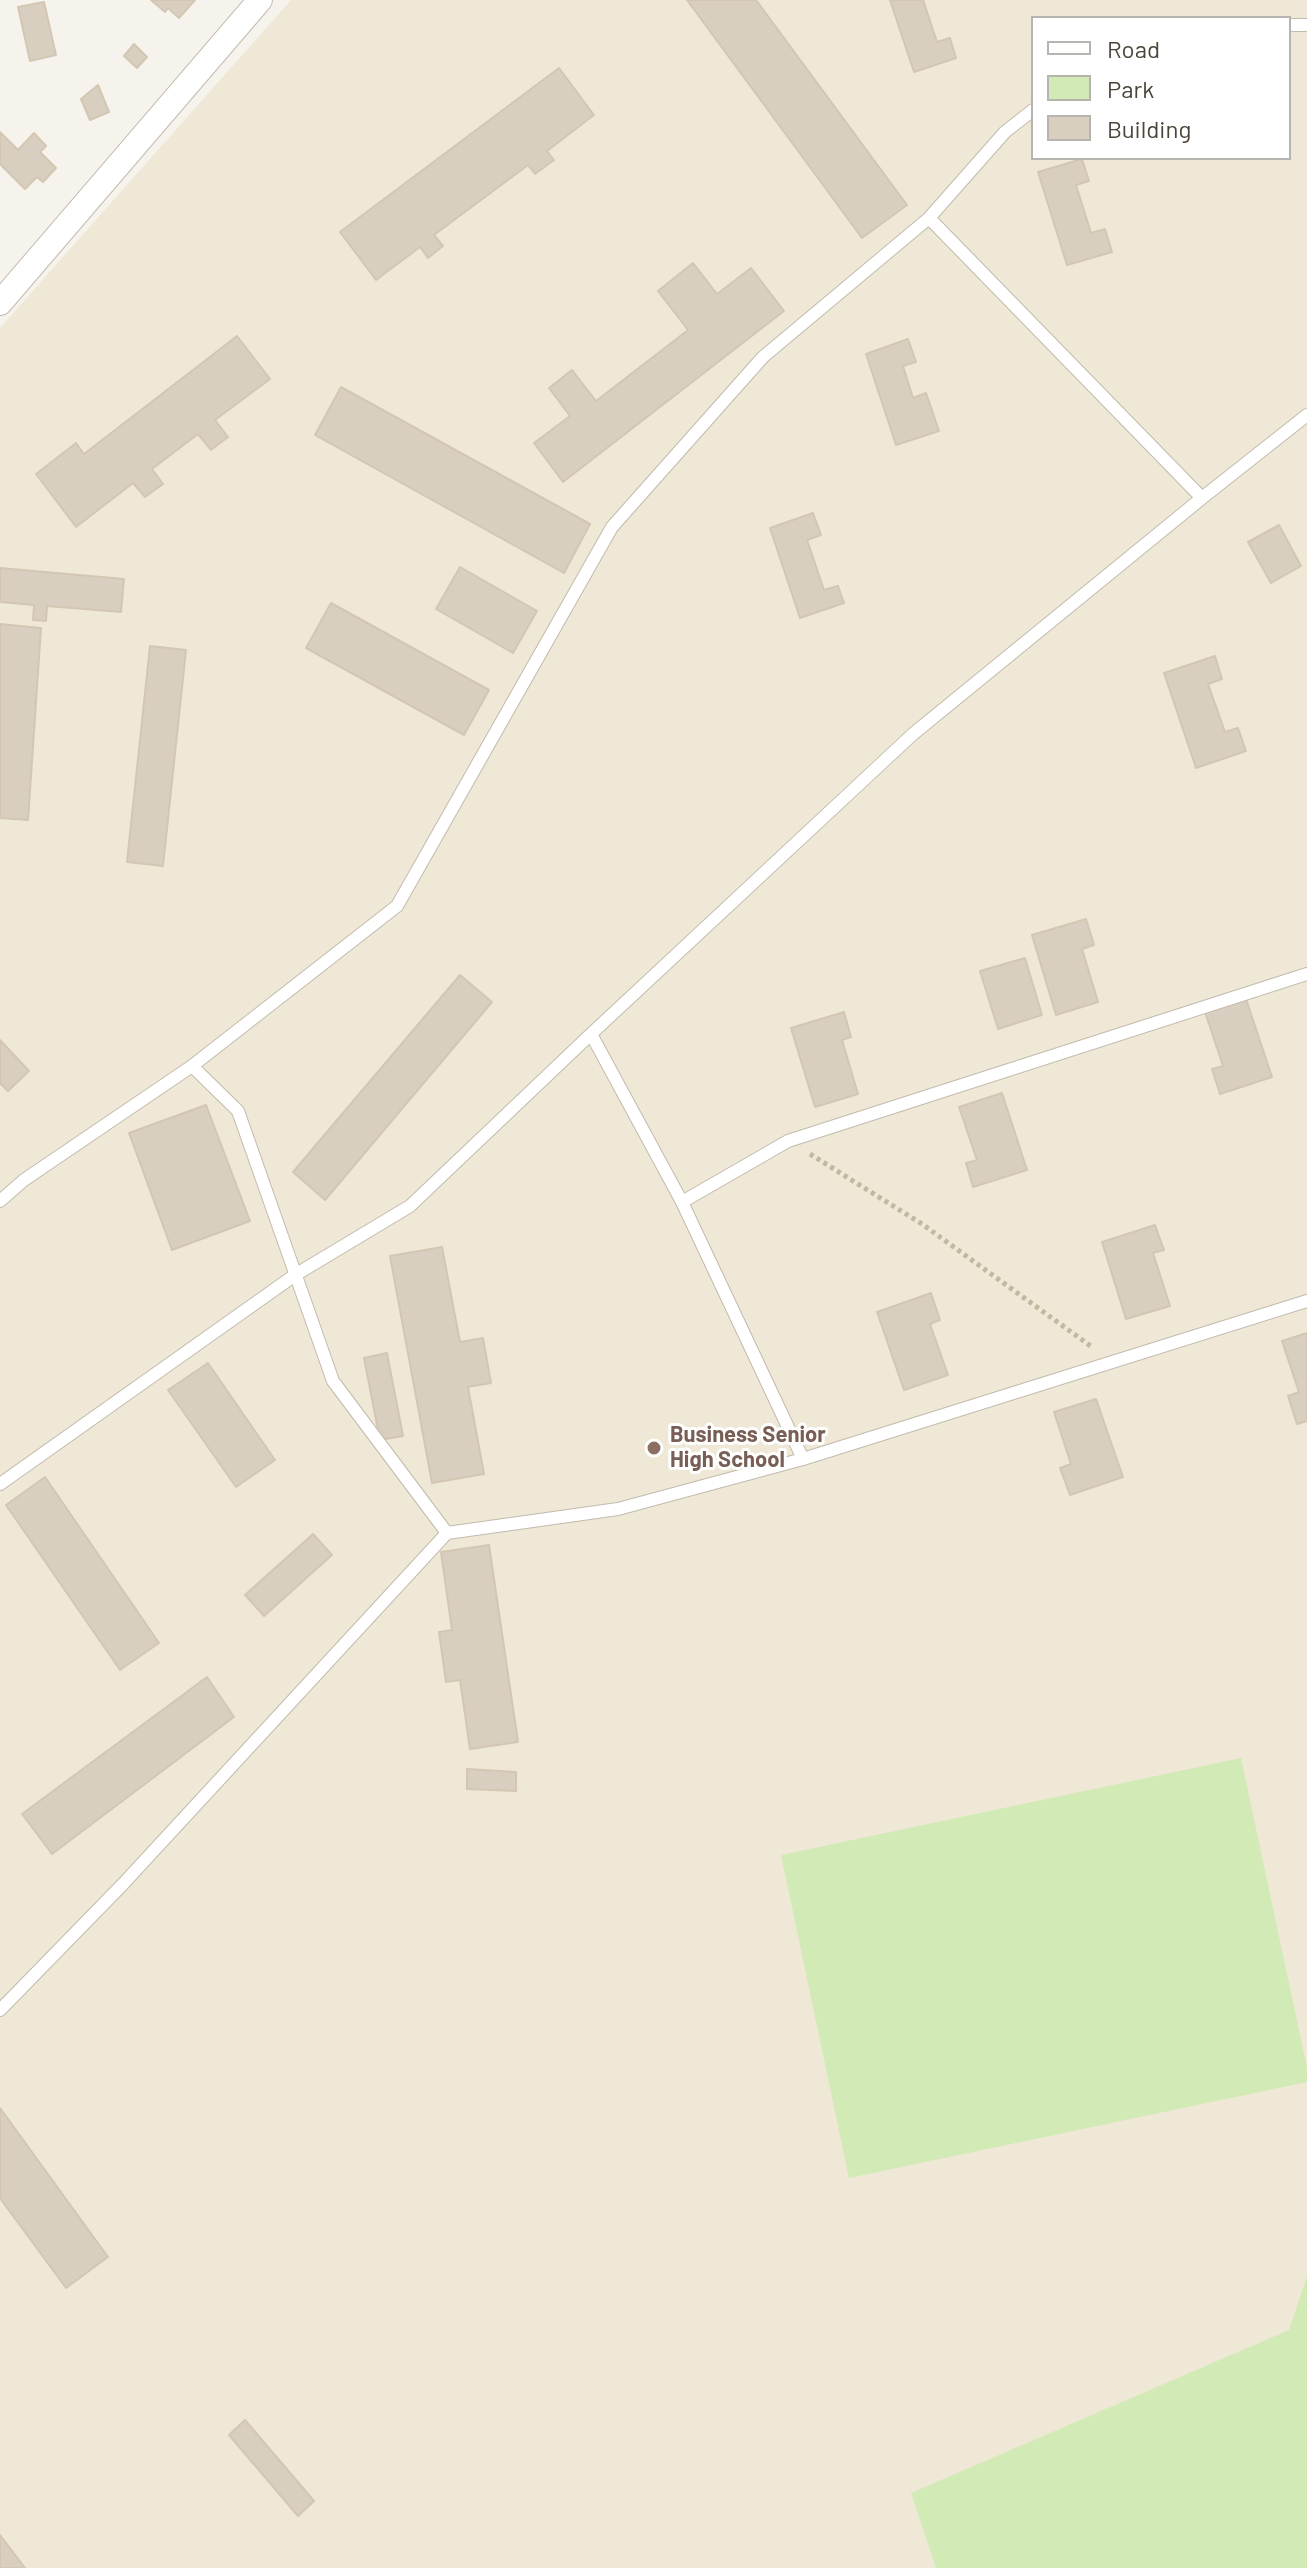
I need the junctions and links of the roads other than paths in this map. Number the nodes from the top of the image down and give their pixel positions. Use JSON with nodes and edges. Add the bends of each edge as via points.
{"nodes":[{"id":1,"x":260,"y":0,"type":"edge"},
{"id":2,"x":1031,"y":112,"type":"edge"},
{"id":3,"x":929,"y":218,"type":"junction"},
{"id":4,"x":0,"y":303,"type":"edge"},
{"id":5,"x":1307,"y":415,"type":"edge"},
{"id":6,"x":1202,"y":498,"type":"junction"},
{"id":7,"x":1307,"y":974,"type":"edge"},
{"id":8,"x":591,"y":1034,"type":"junction"},
{"id":9,"x":192,"y":1066,"type":"junction"},
{"id":10,"x":0,"y":1201,"type":"edge"},
{"id":11,"x":682,"y":1202,"type":"junction"},
{"id":12,"x":295,"y":1275,"type":"junction"},
{"id":13,"x":1307,"y":1301,"type":"edge"},
{"id":14,"x":803,"y":1459,"type":"junction"},
{"id":15,"x":0,"y":1484,"type":"edge"},
{"id":16,"x":447,"y":1533,"type":"junction"},
{"id":17,"x":0,"y":2010,"type":"edge"}],
"edges":[{"from":1,"to":4,"type":"street"},
{"from":2,"to":3,"type":"lane","via":[[1005,132]]},
{"from":3,"to":6,"type":"lane"},
{"from":3,"to":9,"type":"lane","via":[[763,357],[612,527],[397,906]]},
{"from":5,"to":6,"type":"lane"},
{"from":6,"to":8,"type":"lane","via":[[913,734]]},
{"from":7,"to":11,"type":"lane","via":[[788,1141]]},
{"from":8,"to":11,"type":"lane"},
{"from":8,"to":12,"type":"lane","via":[[410,1206]]},
{"from":9,"to":10,"type":"lane"},
{"from":9,"to":12,"type":"lane","via":[[238,1111]]},
{"from":11,"to":14,"type":"lane"},
{"from":12,"to":15,"type":"lane"},
{"from":12,"to":16,"type":"lane","via":[[333,1381]]},
{"from":13,"to":14,"type":"lane"},
{"from":14,"to":16,"type":"lane","via":[[618,1509]]},
{"from":16,"to":17,"type":"lane"}]}
